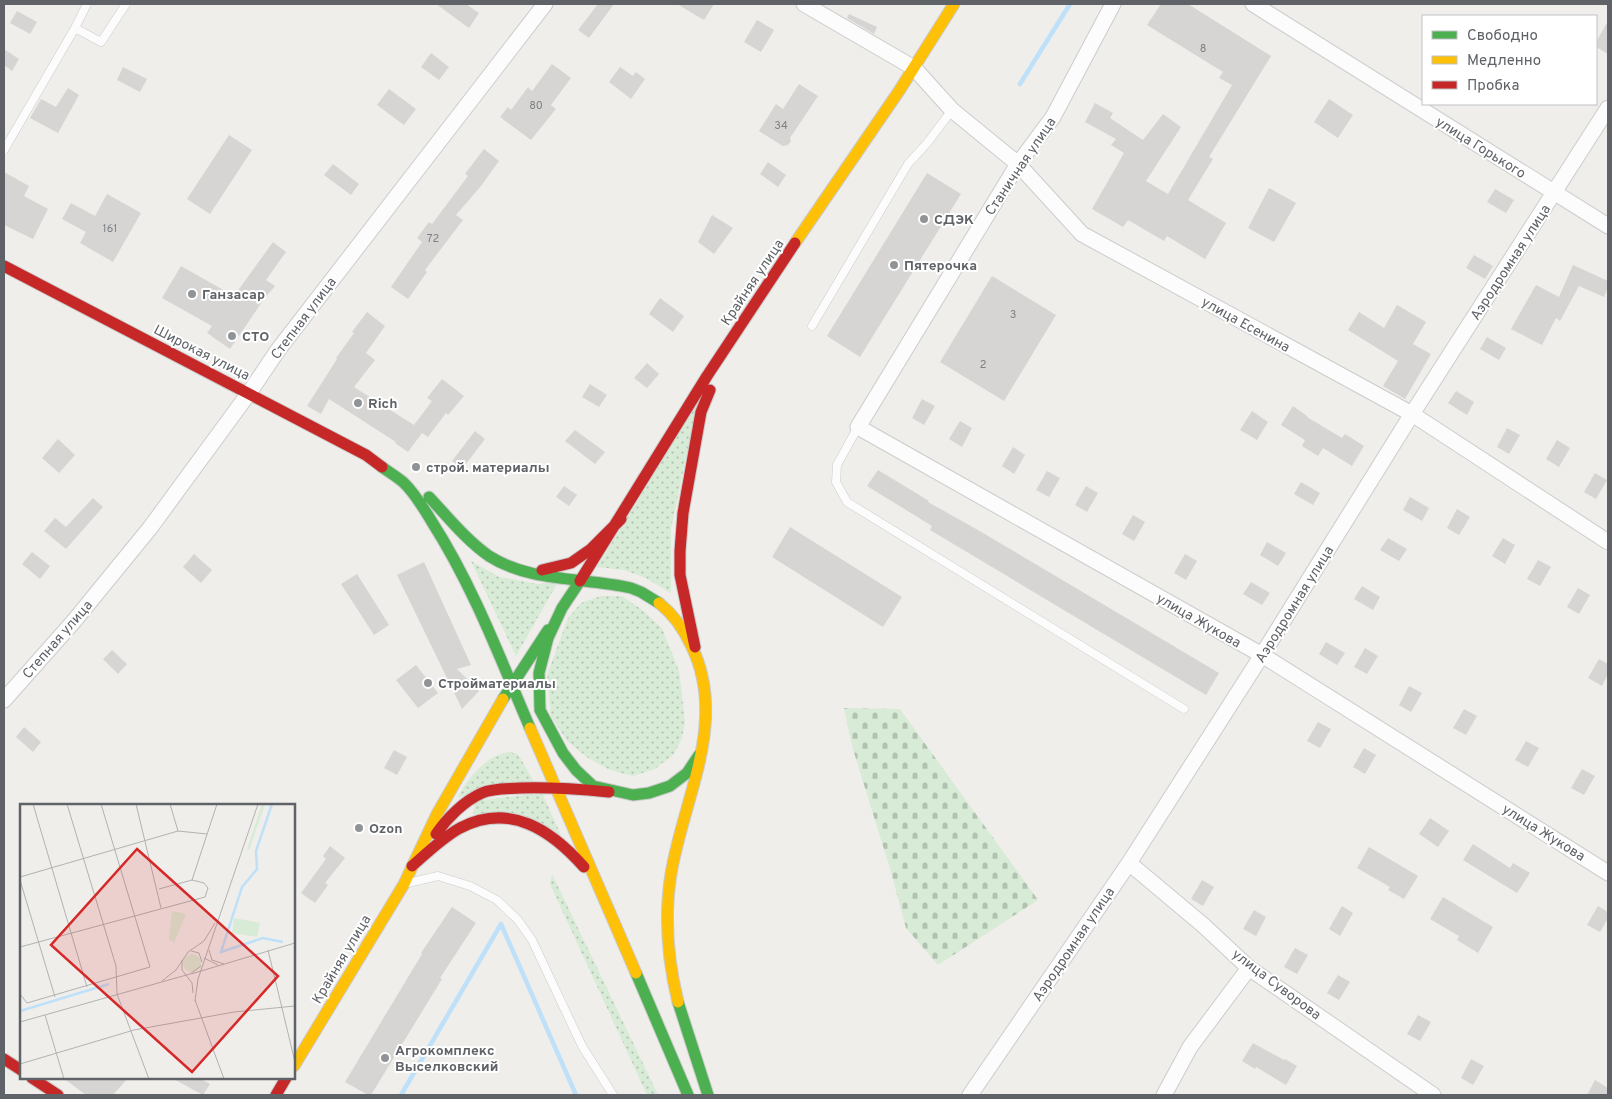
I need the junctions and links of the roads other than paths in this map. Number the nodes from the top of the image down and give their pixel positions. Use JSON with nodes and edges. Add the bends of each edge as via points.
{"nodes":[{"id":1,"x":87,"y":4,"type":"edge"},
{"id":2,"x":126,"y":4,"type":"edge"},
{"id":3,"x":545,"y":4,"type":"edge"},
{"id":4,"x":804,"y":4,"type":"edge"},
{"id":5,"x":954,"y":4,"type":"edge"},
{"id":6,"x":1113,"y":4,"type":"edge"},
{"id":7,"x":1253,"y":4,"type":"edge"},
{"id":8,"x":75,"y":28,"type":"junction"},
{"id":9,"x":914,"y":68,"type":"junction"},
{"id":10,"x":1608,"y":108,"type":"edge"},
{"id":11,"x":952,"y":110,"type":"junction"},
{"id":12,"x":4,"y":150,"type":"edge"},
{"id":13,"x":1018,"y":164,"type":"junction"},
{"id":14,"x":1555,"y":193,"type":"junction"},
{"id":15,"x":1608,"y":226,"type":"edge"},
{"id":16,"x":4,"y":266,"type":"edge"},
{"id":17,"x":812,"y":326,"type":"dead end"},
{"id":18,"x":726,"y":348,"type":"junction"},
{"id":19,"x":249,"y":393,"type":"junction"},
{"id":20,"x":1412,"y":414,"type":"junction"},
{"id":21,"x":858,"y":427,"type":"junction"},
{"id":22,"x":384,"y":467,"type":"junction"},
{"id":23,"x":621,"y":519,"type":"junction"},
{"id":24,"x":1608,"y":542,"type":"edge"},
{"id":25,"x":530,"y":572,"type":"junction"},
{"id":26,"x":580,"y":581,"type":"junction"},
{"id":27,"x":562,"y":608,"type":"junction"},
{"id":28,"x":696,"y":652,"type":"junction"},
{"id":29,"x":1262,"y":656,"type":"junction"},
{"id":30,"x":512,"y":684,"type":"junction"},
{"id":31,"x":4,"y":700,"type":"edge"},
{"id":32,"x":1184,"y":709,"type":"dead end"},
{"id":33,"x":528,"y":722,"type":"junction"},
{"id":34,"x":702,"y":750,"type":"junction"},
{"id":35,"x":562,"y":753,"type":"junction"},
{"id":36,"x":556,"y":787,"type":"junction"},
{"id":37,"x":633,"y":795,"type":"junction"},
{"id":38,"x":1128,"y":863,"type":"junction"},
{"id":39,"x":412,"y":866,"type":"junction"},
{"id":40,"x":1608,"y":873,"type":"edge"},
{"id":41,"x":595,"y":880,"type":"junction"},
{"id":42,"x":404,"y":884,"type":"junction"},
{"id":43,"x":1249,"y":968,"type":"junction"},
{"id":44,"x":4,"y":1058,"type":"edge"},
{"id":45,"x":295,"y":1064,"type":"edge"},
{"id":46,"x":20,"y":1069,"type":"edge"},
{"id":47,"x":34,"y":1079,"type":"edge"},
{"id":48,"x":285,"y":1079,"type":"edge"},
{"id":49,"x":58,"y":1095,"type":"edge"},
{"id":50,"x":276,"y":1095,"type":"edge"},
{"id":51,"x":613,"y":1095,"type":"edge"},
{"id":52,"x":688,"y":1095,"type":"edge"},
{"id":53,"x":708,"y":1095,"type":"edge"},
{"id":54,"x":970,"y":1095,"type":"edge"},
{"id":55,"x":1164,"y":1095,"type":"edge"},
{"id":56,"x":1433,"y":1095,"type":"edge"}],
"edges":[{"from":1,"to":8,"type":"lane"},
{"from":2,"to":8,"type":"lane","via":[[101,42]]},
{"from":3,"to":19,"type":"street","name":"Степная улица","via":[[278,350]]},
{"from":4,"to":9,"type":"street","name":"улица Есенина"},
{"from":5,"to":9,"type":"main road","name":"Крайняя улица"},
{"from":6,"to":13,"type":"street","name":"Станичная улица","via":[[1053,117]]},
{"from":7,"to":14,"type":"street","name":"улица Горького"},
{"from":8,"to":12,"type":"lane"},
{"from":9,"to":11,"type":"street","name":"улица Есенина"},
{"from":9,"to":18,"type":"main road","name":"Крайняя улица"},
{"from":10,"to":14,"type":"street","name":"Аэродромная улица"},
{"from":11,"to":13,"type":"street","name":"улица Есенина"},
{"from":11,"to":17,"type":"lane","via":[[908,164]]},
{"from":13,"to":20,"type":"street","name":"улица Есенина","via":[[1082,234]]},
{"from":13,"to":21,"type":"street","name":"Станичная улица"},
{"from":14,"to":15,"type":"street","name":"улица Горького"},
{"from":14,"to":20,"type":"street","name":"Аэродромная улица"},
{"from":16,"to":19,"type":"main road","name":"Широкая улица"},
{"from":18,"to":23,"type":"main road","name":"Крайняя улица"},
{"from":18,"to":28,"type":"main road","via":[[702,412],[682,532],[680,575]]},
{"from":19,"to":22,"type":"main road","name":"Широкая улица"},
{"from":19,"to":31,"type":"street","name":"Степная улица","via":[[150,528]]},
{"from":20,"to":24,"type":"street","name":"улица Есенина"},
{"from":20,"to":29,"type":"street","name":"Аэродромная улица"},
{"from":21,"to":29,"type":"street","name":"улица Жукова"},
{"from":21,"to":32,"type":"lane","via":[[837,465],[836,482],[847,502]]},
{"from":22,"to":25,"type":"main road","via":[[416,483],[472,542],[499,562]]},
{"from":22,"to":30,"type":"main road","via":[[420,502],[446,544]]},
{"from":23,"to":25,"type":"main road","via":[[591,549],[571,563]]},
{"from":23,"to":26,"type":"main road","name":"Крайняя улица"},
{"from":25,"to":26,"type":"main road"},
{"from":26,"to":27,"type":"main road","name":"Крайняя улица"},
{"from":26,"to":28,"type":"main road","via":[[621,585],[638,590],[656,601],[672,616]]},
{"from":27,"to":30,"type":"main road"},
{"from":27,"to":35,"type":"main road","via":[[548,638],[539,673],[540,710]]},
{"from":28,"to":34,"type":"main road","via":[[706,698]]},
{"from":29,"to":38,"type":"street","name":"Аэродромная улица"},
{"from":29,"to":40,"type":"street","name":"улица Жукова"},
{"from":30,"to":33,"type":"main road"},
{"from":30,"to":39,"type":"main road","via":[[437,814]]},
{"from":33,"to":35,"type":"main road"},
{"from":33,"to":36,"type":"main road"},
{"from":34,"to":37,"type":"main road","via":[[687,773],[670,786]]},
{"from":34,"to":53,"type":"main road","via":[[673,858],[668,899],[669,955],[680,1004]]},
{"from":35,"to":37,"type":"main road","via":[[593,786]]},
{"from":36,"to":37,"type":"main road"},
{"from":36,"to":39,"type":"main road","via":[[482,793],[443,824]]},
{"from":36,"to":41,"type":"main road"},
{"from":38,"to":43,"type":"street","name":"улица Суворова"},
{"from":38,"to":54,"type":"street","name":"Аэродромная улица"},
{"from":39,"to":41,"type":"main road","via":[[461,828],[474,822],[507,819],[527,822],[546,832],[570,850]]},
{"from":39,"to":42,"type":"main road","name":"Крайняя улица"},
{"from":41,"to":52,"type":"main road"},
{"from":42,"to":45,"type":"main road","name":"Крайняя улица"},
{"from":42,"to":51,"type":"lane","via":[[438,876],[470,886],[498,900],[518,920],[532,940],[582,1046]]},
{"from":43,"to":55,"type":"street","via":[[1190,1047]]},
{"from":43,"to":56,"type":"street","name":"улица Суворова"},
{"from":44,"to":46,"type":"main road"},
{"from":47,"to":49,"type":"main road"},
{"from":48,"to":50,"type":"main road"}]}
